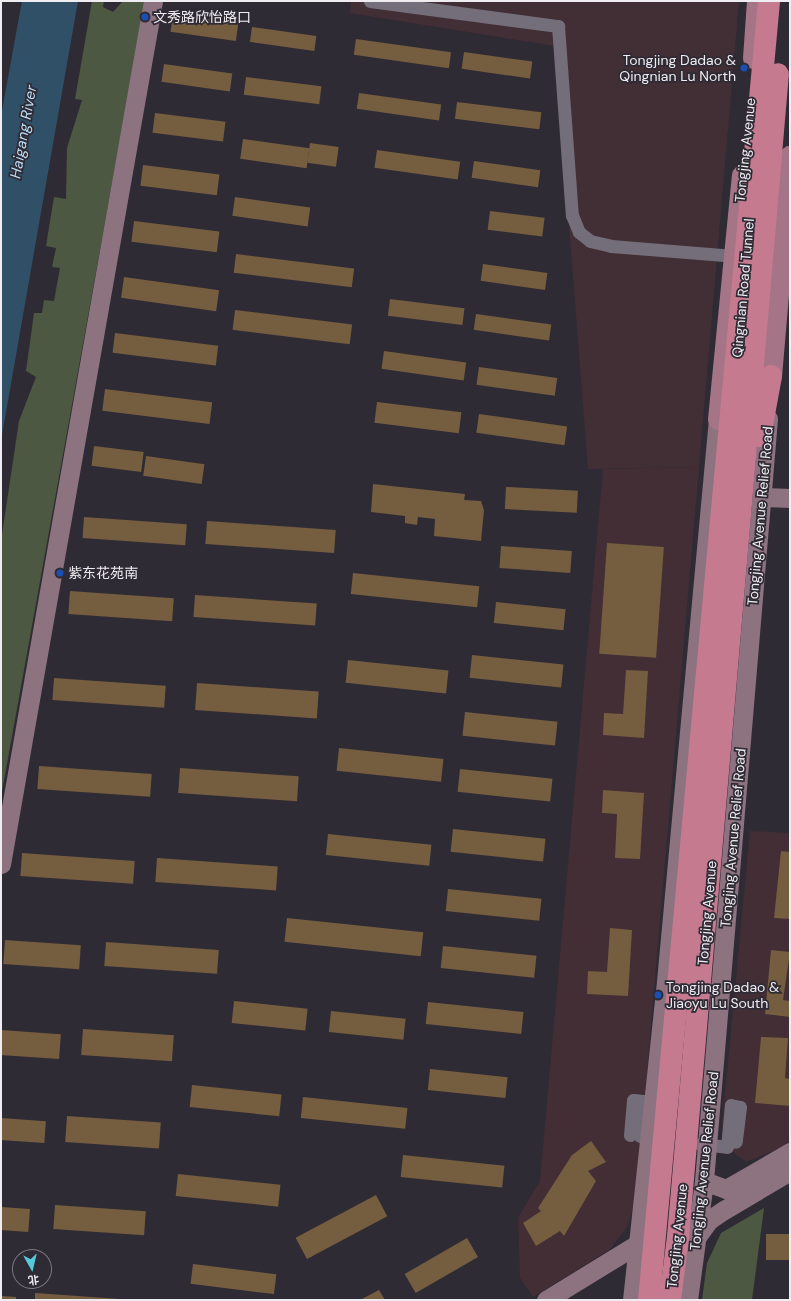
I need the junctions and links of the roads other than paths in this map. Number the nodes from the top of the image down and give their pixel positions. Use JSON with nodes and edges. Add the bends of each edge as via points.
{"nodes":[{"id":1,"x":153,"y":1,"type":"edge"},
{"id":2,"x":370,"y":1,"type":"edge"},
{"id":3,"x":757,"y":1,"type":"edge"},
{"id":4,"x":769,"y":1,"type":"edge"},
{"id":5,"x":784,"y":1,"type":"edge"},
{"id":6,"x":790,"y":156,"type":"edge"},
{"id":7,"x":787,"y":216,"type":"edge"},
{"id":8,"x":734,"y":256,"type":"junction"},
{"id":9,"x":771,"y":376,"type":"junction"},
{"id":10,"x":718,"y":419,"type":"junction"},
{"id":11,"x":764,"y":497,"type":"junction"},
{"id":12,"x":790,"y":498,"type":"edge"},
{"id":13,"x":726,"y":574,"type":"junction"},
{"id":14,"x":1,"y":864,"type":"edge"},
{"id":15,"x":630,"y":1135,"type":"dead end"},
{"id":16,"x":736,"y":1142,"type":"dead end"},
{"id":17,"x":790,"y":1152,"type":"edge"},
{"id":18,"x":790,"y":1171,"type":"edge"},
{"id":19,"x":704,"y":1181,"type":"junction"},
{"id":20,"x":696,"y":1238,"type":"junction"},
{"id":21,"x":638,"y":1251,"type":"junction"},
{"id":22,"x":546,"y":1300,"type":"edge"},
{"id":23,"x":571,"y":1300,"type":"edge"},
{"id":24,"x":632,"y":1300,"type":"edge"},
{"id":25,"x":649,"y":1300,"type":"edge"},
{"id":26,"x":670,"y":1300,"type":"edge"},
{"id":27,"x":688,"y":1300,"type":"edge"}],
"edges":[{"from":1,"to":14,"type":"street"},
{"from":2,"to":8,"type":"street","via":[[558,26],[572,215],[579,232],[590,241],[611,246]]},
{"from":3,"to":8,"type":"main road","name":"Tongjing Avenue"},
{"from":4,"to":13,"type":"highway","name":"Qingnian Road Tunnel"},
{"from":5,"to":13,"type":"highway","name":"Qingnian Road Tunnel"},
{"from":6,"to":7,"type":"main road"},
{"from":7,"to":9,"type":"main road"},
{"from":8,"to":10,"type":"main road","name":"Tongjing Avenue"},
{"from":9,"to":11,"type":"street","name":"Tongjing Avenue Relief Road"},
{"from":9,"to":13,"type":"highway"},
{"from":10,"to":13,"type":"highway"},
{"from":10,"to":21,"type":"street"},
{"from":11,"to":12,"type":"street"},
{"from":11,"to":19,"type":"street","name":"Tongjing Avenue Relief Road"},
{"from":13,"to":25,"type":"highway","name":"Tongjing Avenue"},
{"from":13,"to":26,"type":"highway","name":"Tongjing Avenue","via":[[678,1237]]},
{"from":15,"to":16,"type":"street","via":[[633,1100],[643,1101],[640,1136],[727,1147],[731,1105],[740,1106]]},
{"from":17,"to":19,"type":"street","via":[[726,1189]]},
{"from":18,"to":20,"type":"street","via":[[709,1220]]},
{"from":19,"to":20,"type":"street","name":"Tongjing Avenue Relief Road"},
{"from":20,"to":27,"type":"street","name":"Tongjing Avenue Relief Road"},
{"from":21,"to":22,"type":"street"},
{"from":21,"to":23,"type":"street"},
{"from":21,"to":24,"type":"street"}]}
